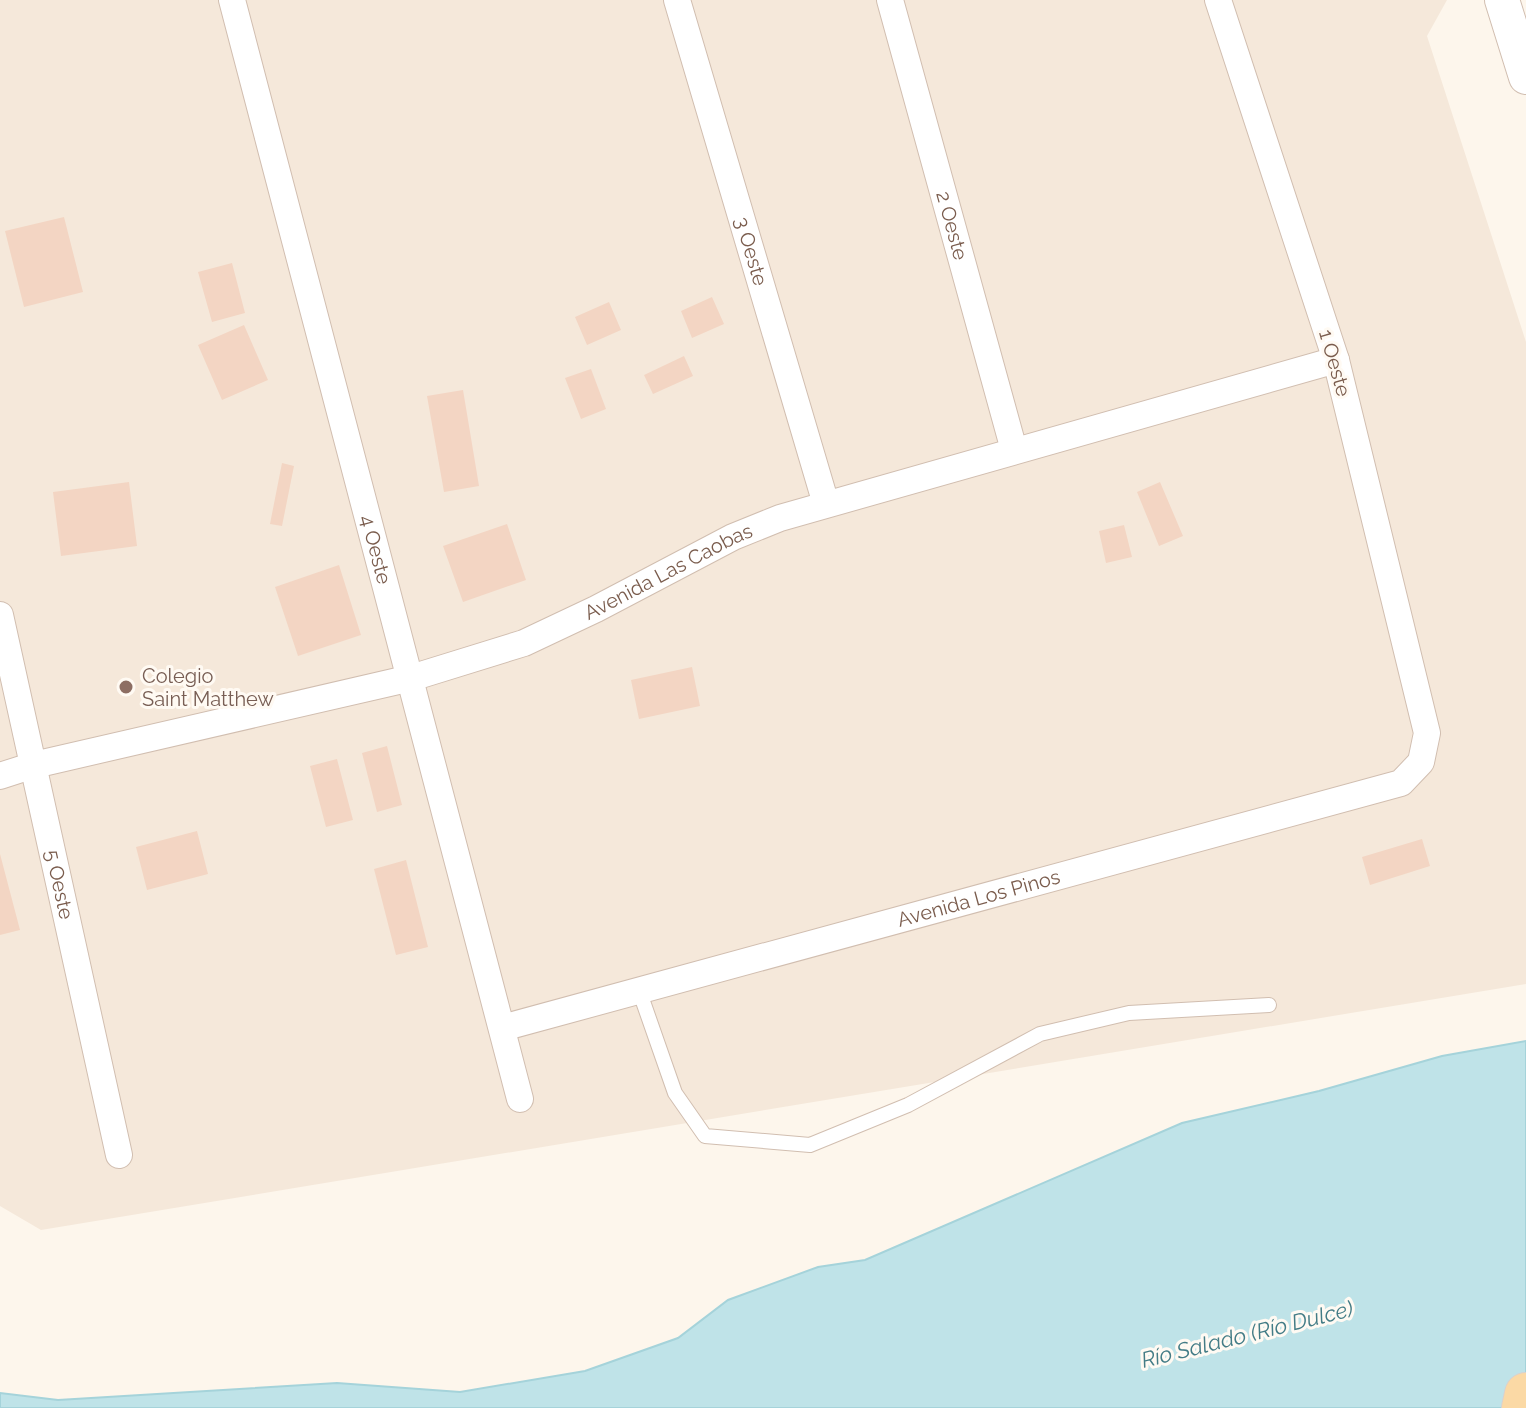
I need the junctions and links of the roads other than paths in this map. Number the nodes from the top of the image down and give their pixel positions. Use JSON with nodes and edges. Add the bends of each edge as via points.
{"nodes":[{"id":1,"x":232,"y":0,"type":"edge"},
{"id":2,"x":677,"y":0,"type":"edge"},
{"id":3,"x":890,"y":0,"type":"edge"},
{"id":4,"x":1218,"y":0,"type":"edge"},
{"id":5,"x":1502,"y":0,"type":"edge"},
{"id":6,"x":1526,"y":77,"type":"edge"},
{"id":7,"x":1336,"y":360,"type":"junction"},
{"id":8,"x":1014,"y":450,"type":"junction"},
{"id":9,"x":826,"y":504,"type":"junction"},
{"id":10,"x":0,"y":615,"type":"edge"},
{"id":11,"x":411,"y":678,"type":"junction"},
{"id":12,"x":1427,"y":733,"type":"joint"},
{"id":13,"x":34,"y":765,"type":"junction"},
{"id":14,"x":0,"y":776,"type":"edge"},
{"id":15,"x":639,"y":990,"type":"junction"},
{"id":16,"x":1269,"y":1005,"type":"dead end"},
{"id":17,"x":502,"y":1028,"type":"junction"},
{"id":18,"x":520,"y":1099,"type":"dead end"},
{"id":19,"x":119,"y":1155,"type":"dead end"},
{"id":20,"x":1526,"y":1394,"type":"edge"},
{"id":21,"x":1523,"y":1408,"type":"edge"}],
"edges":[{"from":1,"to":11,"type":"street","name":"4 Oeste"},
{"from":2,"to":9,"type":"street","name":"3 Oeste"},
{"from":3,"to":8,"type":"street","name":"2 Oeste"},
{"from":4,"to":7,"type":"street","name":"1 Oeste"},
{"from":5,"to":6,"type":"street"},
{"from":7,"to":8,"type":"street","name":"Avenida Las Caobas"},
{"from":7,"to":12,"type":"street","name":"1 Oeste"},
{"from":8,"to":9,"type":"street","name":"Avenida Las Caobas"},
{"from":9,"to":11,"type":"street","name":"Avenida Las Caobas","via":[[733,537],[524,643]]},
{"from":10,"to":13,"type":"street","name":"5 Oeste"},
{"from":11,"to":13,"type":"street","name":"Avenida Las Caobas"},
{"from":11,"to":17,"type":"street","name":"4 Oeste"},
{"from":12,"to":15,"type":"street","name":"Avenida Los Pinos","via":[[1421,762],[1401,783]]},
{"from":13,"to":14,"type":"street","name":"Avenida Las Caobas"},
{"from":13,"to":19,"type":"street","name":"5 Oeste"},
{"from":15,"to":16,"type":"lane","via":[[675,1093],[705,1136],[810,1145],[908,1105],[1040,1034],[1129,1013]]},
{"from":15,"to":17,"type":"street","name":"Avenida Los Pinos"},
{"from":17,"to":18,"type":"street","name":"4 Oeste"},
{"from":20,"to":21,"type":"main road"}]}
